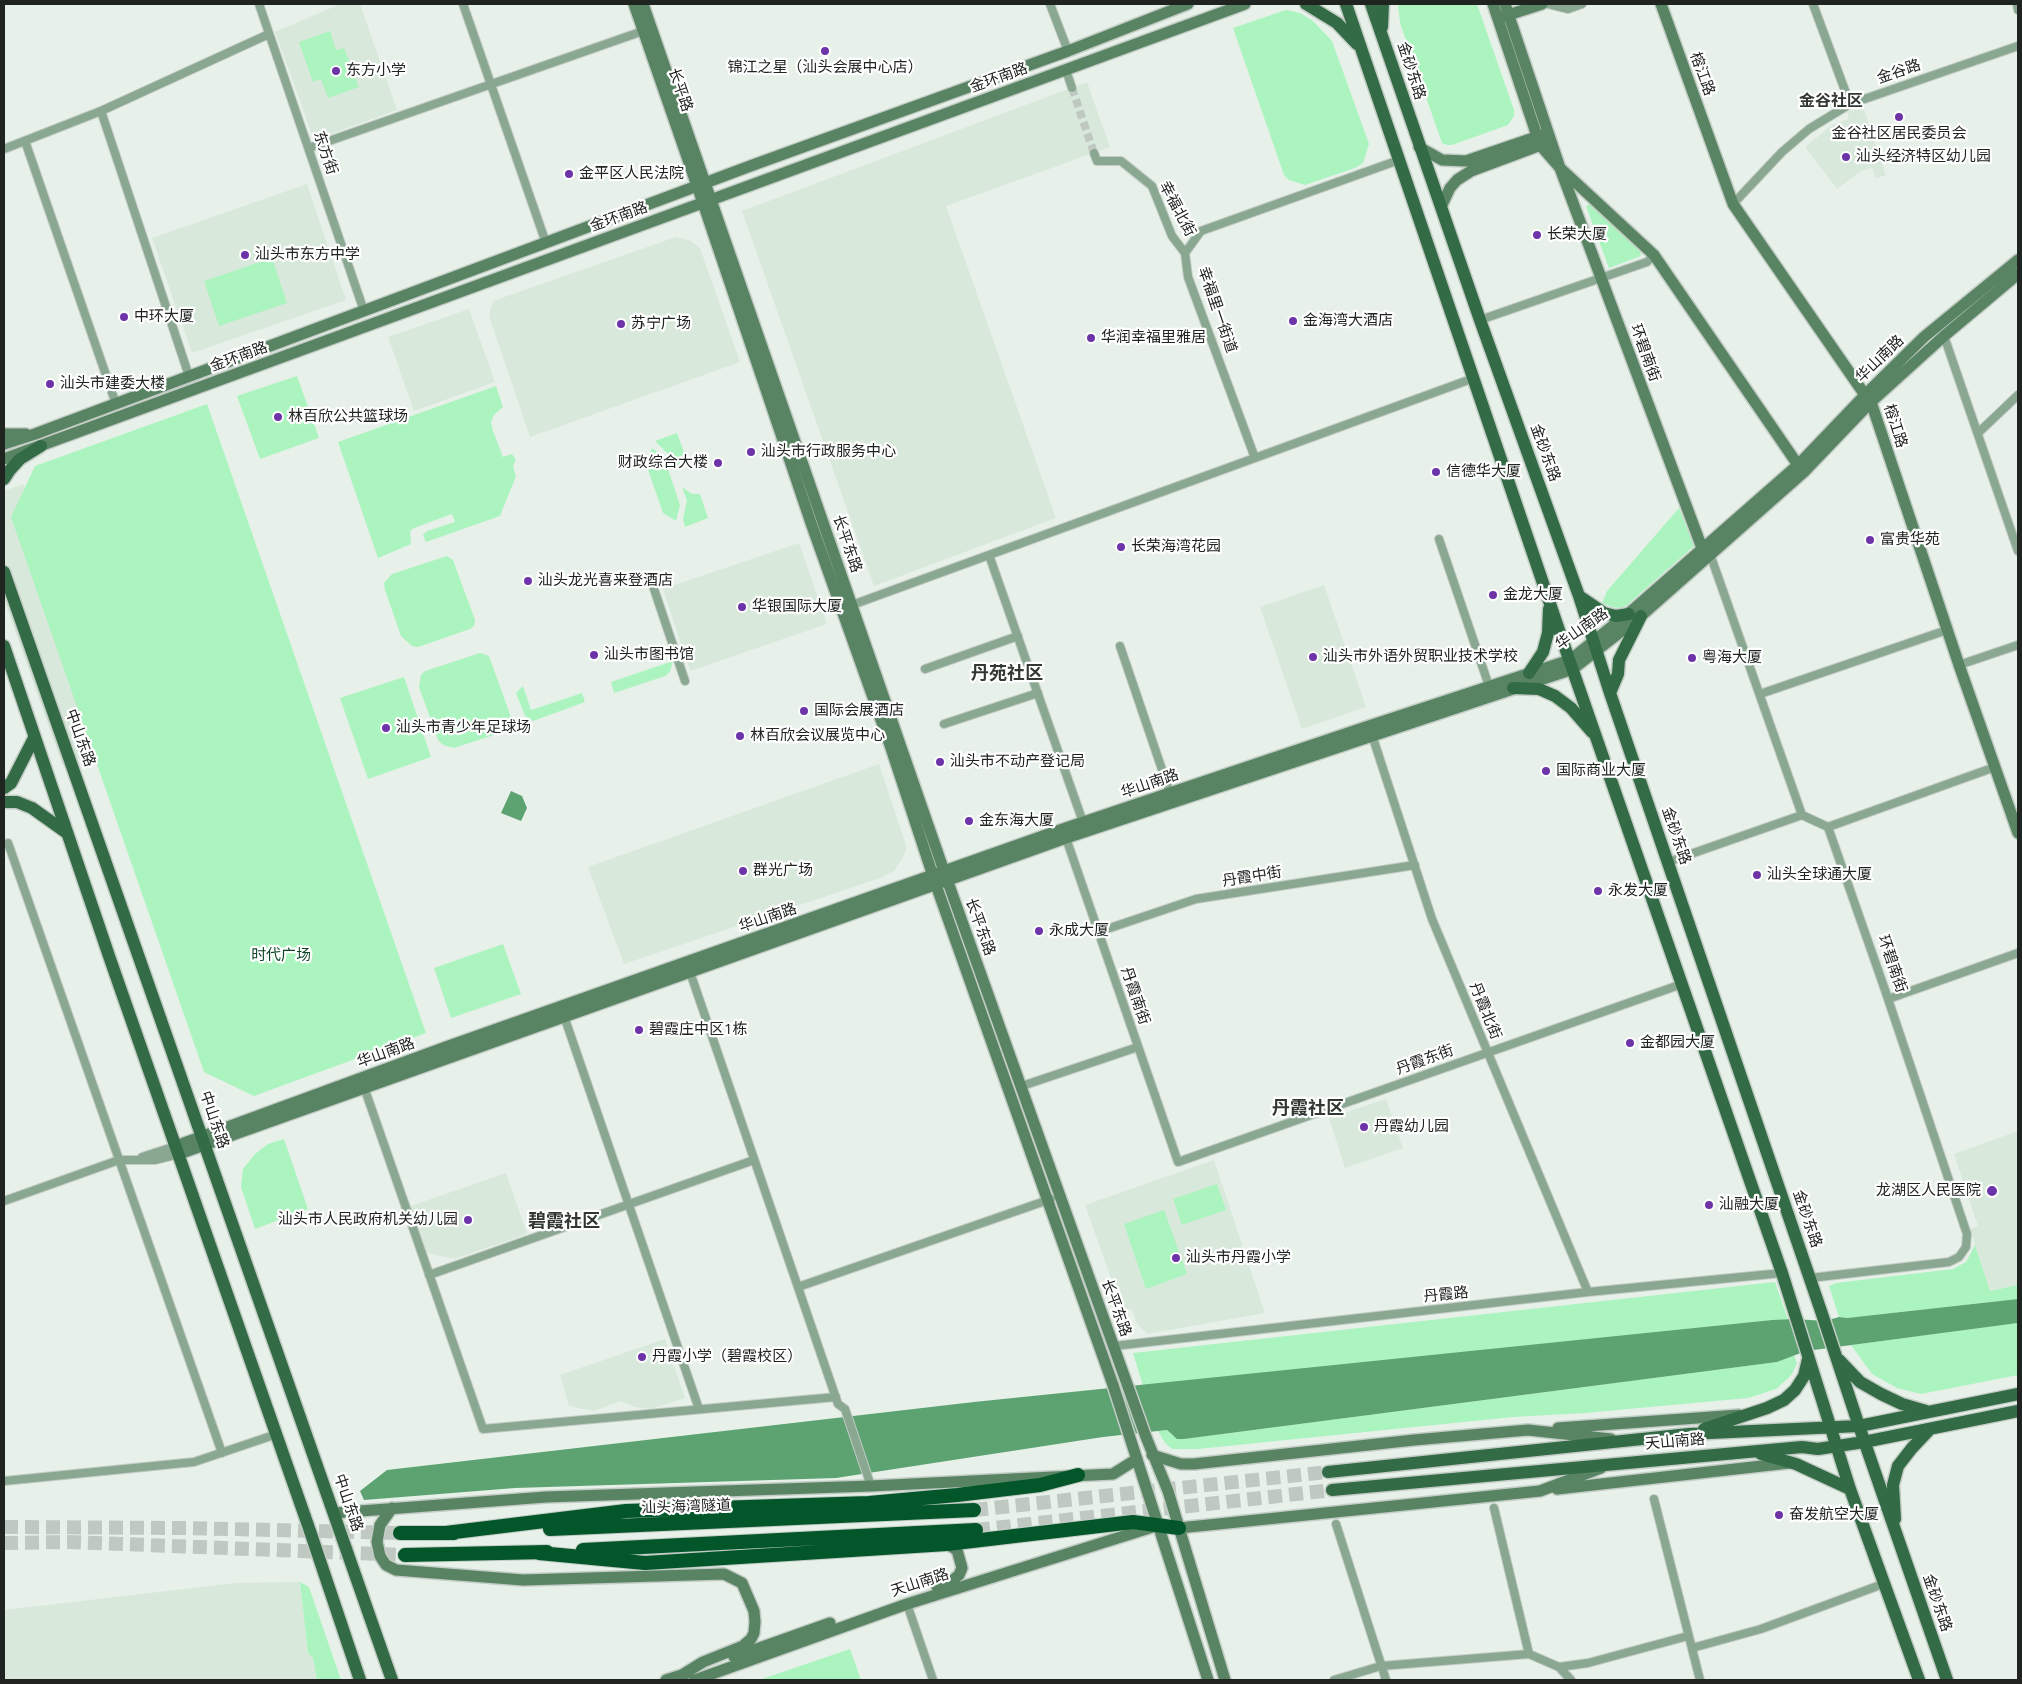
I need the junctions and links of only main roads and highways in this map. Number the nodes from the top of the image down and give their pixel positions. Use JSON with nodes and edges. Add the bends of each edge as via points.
{"nodes":[{"id":1,"x":1306,"y":4,"type":"edge"},
{"id":2,"x":1346,"y":4,"type":"edge"},
{"id":3,"x":1371,"y":4,"type":"edge"},
{"id":4,"x":1384,"y":4,"type":"edge"},
{"id":5,"x":1382,"y":35,"type":"junction"},
{"id":6,"x":1361,"y":49,"type":"junction"},
{"id":7,"x":38,"y":440,"type":"road end"},
{"id":8,"x":4,"y":480,"type":"edge"},
{"id":9,"x":4,"y":572,"type":"edge"},
{"id":10,"x":1579,"y":596,"type":"junction"},
{"id":11,"x":1548,"y":597,"type":"junction"},
{"id":12,"x":4,"y":646,"type":"edge"},
{"id":13,"x":1529,"y":673,"type":"road end"},
{"id":14,"x":1513,"y":688,"type":"road end"},
{"id":15,"x":1610,"y":693,"type":"junction"},
{"id":16,"x":34,"y":738,"type":"junction"},
{"id":17,"x":1599,"y":743,"type":"junction"},
{"id":18,"x":4,"y":788,"type":"edge"},
{"id":19,"x":4,"y":802,"type":"edge"},
{"id":20,"x":67,"y":834,"type":"junction"},
{"id":21,"x":1836,"y":1355,"type":"junction"},
{"id":22,"x":1809,"y":1356,"type":"junction"},
{"id":23,"x":2018,"y":1394,"type":"edge"},
{"id":24,"x":2018,"y":1411,"type":"edge"},
{"id":25,"x":1928,"y":1412,"type":"junction"},
{"id":26,"x":1859,"y":1426,"type":"junction"},
{"id":27,"x":1831,"y":1428,"type":"junction"},
{"id":28,"x":1931,"y":1428,"type":"junction"},
{"id":29,"x":1689,"y":1434,"type":"junction"},
{"id":30,"x":1864,"y":1442,"type":"junction"},
{"id":31,"x":1836,"y":1446,"type":"junction"},
{"id":32,"x":1754,"y":1452,"type":"junction"},
{"id":33,"x":1328,"y":1472,"type":"tunnel mouth"},
{"id":34,"x":1078,"y":1475,"type":"road end"},
{"id":35,"x":1850,"y":1489,"type":"junction"},
{"id":36,"x":1332,"y":1490,"type":"tunnel mouth"},
{"id":37,"x":974,"y":1510,"type":"tunnel mouth"},
{"id":38,"x":1179,"y":1528,"type":"road end"},
{"id":39,"x":976,"y":1530,"type":"tunnel mouth"},
{"id":40,"x":400,"y":1533,"type":"tunnel mouth"},
{"id":41,"x":446,"y":1533,"type":"junction"},
{"id":42,"x":1896,"y":1534,"type":"junction"},
{"id":43,"x":539,"y":1552,"type":"junction"},
{"id":44,"x":405,"y":1555,"type":"tunnel mouth"},
{"id":45,"x":360,"y":1680,"type":"edge"},
{"id":46,"x":392,"y":1680,"type":"edge"},
{"id":47,"x":1919,"y":1680,"type":"edge"},
{"id":48,"x":1947,"y":1680,"type":"edge"}],
"edges":[{"from":1,"to":6,"type":"main road","via":[[1337,23]]},
{"from":2,"to":6,"type":"main road"},
{"from":3,"to":5,"type":"main road","name":"金砂东路"},
{"from":4,"to":5,"type":"main road"},
{"from":5,"to":10,"type":"main road","name":"金砂东路"},
{"from":6,"to":11,"type":"main road"},
{"from":7,"to":8,"type":"main road"},
{"from":9,"to":46,"type":"main road","name":"中山东路"},
{"from":10,"to":15,"type":"main road","name":"金砂东路"},
{"from":10,"to":15,"type":"main road","via":[[1604,613],[1635,615]]},
{"from":11,"to":13,"type":"main road","via":[[1548,633],[1543,652]]},
{"from":11,"to":17,"type":"main road"},
{"from":12,"to":16,"type":"main road"},
{"from":14,"to":17,"type":"main road","via":[[1539,689],[1555,696],[1586,724]]},
{"from":15,"to":21,"type":"main road","name":"金砂东路"},
{"from":16,"to":18,"type":"main road","via":[[12,783]]},
{"from":16,"to":20,"type":"main road"},
{"from":17,"to":22,"type":"main road"},
{"from":19,"to":20,"type":"main road","via":[[16,802],[32,808]]},
{"from":20,"to":45,"type":"main road","bridge":true},
{"from":21,"to":25,"type":"main road","via":[[1860,1382],[1902,1404]]},
{"from":21,"to":26,"type":"main road","name":"金砂东路"},
{"from":22,"to":27,"type":"main road"},
{"from":22,"to":29,"type":"main road","via":[[1804,1376],[1784,1400]]},
{"from":23,"to":25,"type":"main road","name":"天山南路"},
{"from":24,"to":28,"type":"main road","name":"天山南路"},
{"from":25,"to":26,"type":"main road","name":"天山南路"},
{"from":26,"to":27,"type":"main road","name":"天山南路"},
{"from":26,"to":30,"type":"main road","name":"金砂东路"},
{"from":27,"to":29,"type":"main road","name":"天山南路"},
{"from":27,"to":31,"type":"main road"},
{"from":28,"to":30,"type":"main road","name":"天山南路"},
{"from":28,"to":42,"type":"main road","via":[[1898,1466],[1893,1485]]},
{"from":29,"to":33,"type":"main road","name":"天山南路"},
{"from":30,"to":31,"type":"main road","name":"天山南路"},
{"from":30,"to":42,"type":"main road","name":"金砂东路"},
{"from":31,"to":32,"type":"main road","name":"天山南路"},
{"from":31,"to":35,"type":"main road"},
{"from":32,"to":35,"type":"main road","via":[[1790,1462]]},
{"from":32,"to":36,"type":"main road","name":"天山南路"},
{"from":34,"to":41,"type":"highway","via":[[1040,1485],[869,1503],[626,1511]]},
{"from":35,"to":47,"type":"main road"},
{"from":37,"to":41,"type":"highway","name":"汕头海湾隧道"},
{"from":38,"to":43,"type":"highway","via":[[1133,1522],[947,1544],[645,1563]]},
{"from":39,"to":43,"type":"highway"},
{"from":40,"to":41,"type":"highway","name":"汕头海湾隧道"},
{"from":42,"to":48,"type":"main road","name":"金砂东路"},
{"from":43,"to":44,"type":"highway"}]}
